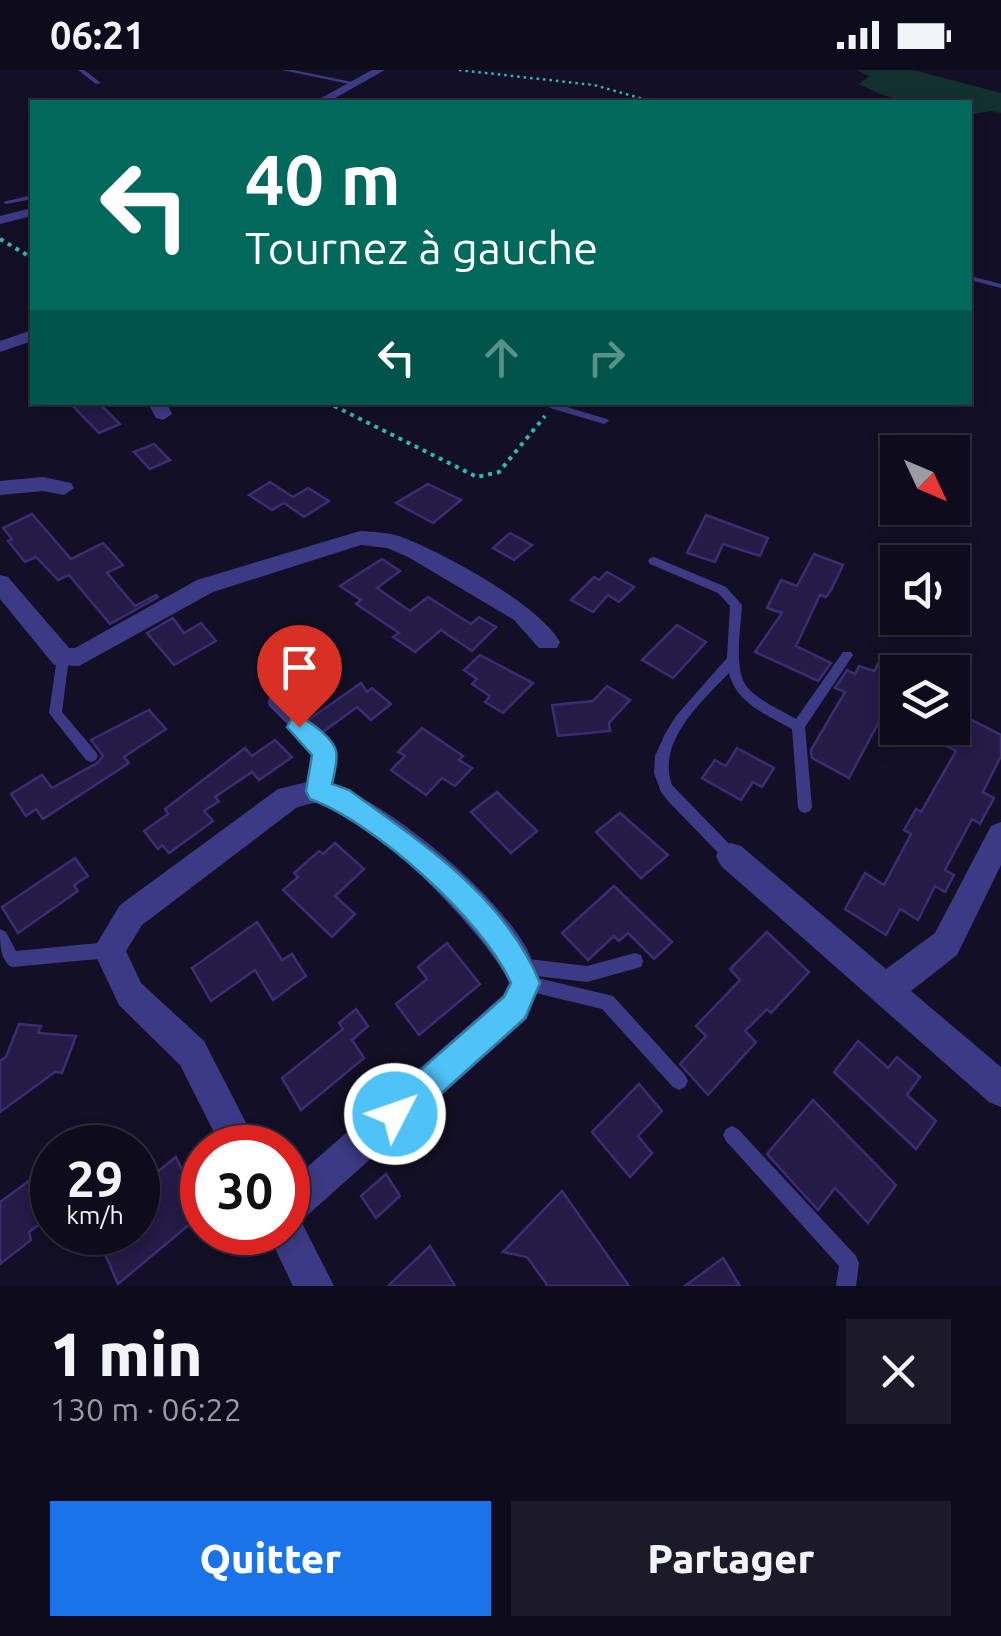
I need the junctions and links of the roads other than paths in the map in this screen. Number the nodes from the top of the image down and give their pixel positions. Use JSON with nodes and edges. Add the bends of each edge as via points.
{"nodes":[{"id":1,"x":81,"y":70,"type":"edge"},
{"id":2,"x":286,"y":70,"type":"edge"},
{"id":3,"x":380,"y":70,"type":"edge"},
{"id":4,"x":98,"y":82,"type":"dead end"},
{"id":5,"x":354,"y":83,"type":"junction"},
{"id":6,"x":324,"y":100,"type":"edge"},
{"id":7,"x":30,"y":197,"type":"edge"},
{"id":8,"x":6,"y":202,"type":"dead end"},
{"id":9,"x":972,"y":279,"type":"edge"},
{"id":10,"x":1001,"y":286,"type":"edge"},
{"id":11,"x":30,"y":336,"type":"edge"},
{"id":12,"x":0,"y":347,"type":"edge"},
{"id":13,"x":553,"y":406,"type":"road end"},
{"id":14,"x":604,"y":421,"type":"dead end"},
{"id":15,"x":0,"y":488,"type":"edge"},
{"id":16,"x":64,"y":488,"type":"dead end"},
{"id":17,"x":654,"y":561,"type":"dead end"},
{"id":18,"x":0,"y":583,"type":"edge"},
{"id":19,"x":548,"y":642,"type":"dead end"},
{"id":20,"x":847,"y":655,"type":"dead end"},
{"id":21,"x":63,"y":658,"type":"junction"},
{"id":22,"x":734,"y":658,"type":"junction"},
{"id":23,"x":274,"y":702,"type":"dead end"},
{"id":24,"x":798,"y":726,"type":"junction"},
{"id":25,"x":91,"y":756,"type":"dead end"},
{"id":26,"x":319,"y":791,"type":"junction"},
{"id":27,"x":805,"y":807,"type":"dead end"},
{"id":28,"x":1001,"y":835,"type":"edge"},
{"id":29,"x":731,"y":856,"type":"joint"},
{"id":30,"x":0,"y":937,"type":"edge"},
{"id":31,"x":108,"y":950,"type":"junction"},
{"id":32,"x":635,"y":961,"type":"dead end"},
{"id":33,"x":522,"y":974,"type":"junction"},
{"id":34,"x":885,"y":990,"type":"junction"},
{"id":35,"x":679,"y":1082,"type":"dead end"},
{"id":36,"x":1001,"y":1090,"type":"edge"},
{"id":37,"x":230,"y":1125,"type":"edge"},
{"id":38,"x":732,"y":1135,"type":"dead end"},
{"id":39,"x":310,"y":1189,"type":"edge"},
{"id":40,"x":298,"y":1255,"type":"edge"},
{"id":41,"x":314,"y":1286,"type":"edge"},
{"id":42,"x":846,"y":1286,"type":"edge"}],
"edges":[{"from":1,"to":4,"type":"lane"},
{"from":2,"to":5,"type":"lane"},
{"from":3,"to":5,"type":"street"},
{"from":5,"to":6,"type":"street"},
{"from":7,"to":8,"type":"lane"},
{"from":9,"to":10,"type":"lane"},
{"from":11,"to":12,"type":"street"},
{"from":13,"to":14,"type":"lane"},
{"from":15,"to":16,"type":"street"},
{"from":17,"to":22,"type":"lane","via":[[722,590],[736,605]]},
{"from":18,"to":21,"type":"street"},
{"from":19,"to":21,"type":"street","via":[[522,614],[416,552],[360,538],[205,586],[78,657]]},
{"from":20,"to":24,"type":"lane"},
{"from":21,"to":25,"type":"lane","via":[[55,713]]},
{"from":22,"to":24,"type":"lane","via":[[732,675],[748,700]]},
{"from":22,"to":29,"type":"lane","via":[[662,747],[657,770],[667,790]]},
{"from":23,"to":26,"type":"lane","via":[[324,752]]},
{"from":24,"to":27,"type":"lane"},
{"from":26,"to":31,"type":"street","via":[[288,798],[130,914]]},
{"from":26,"to":33,"type":"street","via":[[340,798],[429,864],[472,905]]},
{"from":28,"to":34,"type":"street","via":[[946,944]]},
{"from":29,"to":34,"type":"street"},
{"from":30,"to":31,"type":"lane","via":[[12,960]]},
{"from":31,"to":37,"type":"street","via":[[130,994],[192,1052]]},
{"from":32,"to":33,"type":"lane","via":[[587,974]]},
{"from":33,"to":35,"type":"lane","via":[[607,1002]]},
{"from":33,"to":39,"type":"street","via":[[515,1007]]},
{"from":34,"to":36,"type":"street"},
{"from":38,"to":42,"type":"lane","via":[[849,1263]]},
{"from":40,"to":41,"type":"street"}]}
